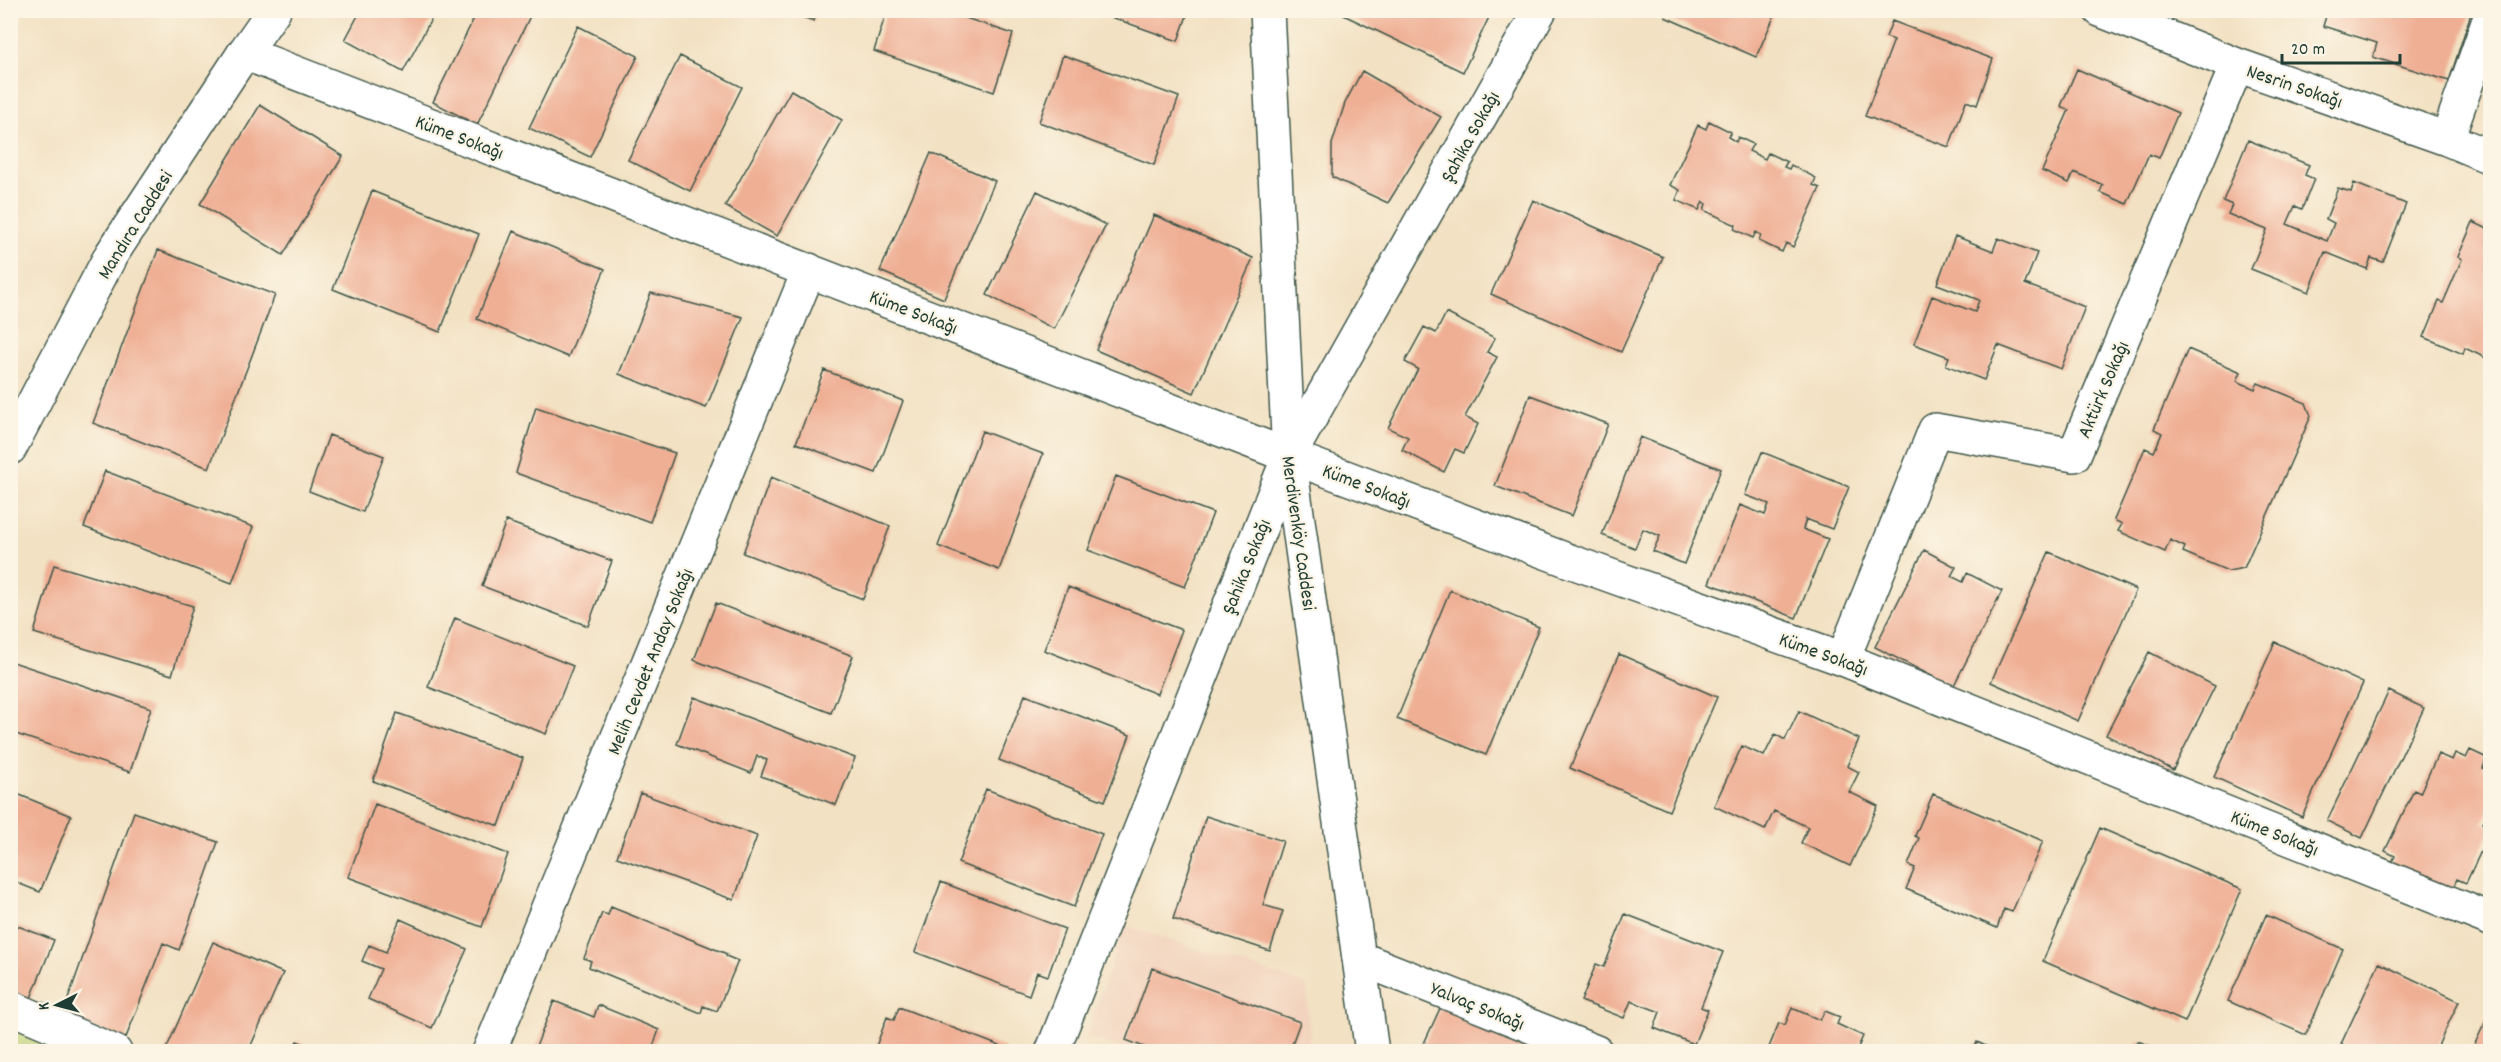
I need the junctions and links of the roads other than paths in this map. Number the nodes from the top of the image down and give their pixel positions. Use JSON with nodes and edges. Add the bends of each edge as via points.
{"nodes":[{"id":1,"x":274,"y":10,"type":"edge"},
{"id":2,"x":1267,"y":10,"type":"edge"},
{"id":3,"x":1540,"y":10,"type":"edge"},
{"id":4,"x":2100,"y":10,"type":"edge"},
{"id":5,"x":2490,"y":17,"type":"edge"},
{"id":6,"x":244,"y":52,"type":"junction"},
{"id":7,"x":2237,"y":65,"type":"junction"},
{"id":8,"x":2447,"y":139,"type":"junction"},
{"id":9,"x":2490,"y":157,"type":"edge"},
{"id":10,"x":809,"y":270,"type":"junction"},
{"id":11,"x":10,"y":448,"type":"edge"},
{"id":12,"x":1289,"y":456,"type":"junction"},
{"id":13,"x":1844,"y":659,"type":"junction"},
{"id":14,"x":2490,"y":919,"type":"edge"},
{"id":15,"x":1359,"y":958,"type":"junction"},
{"id":16,"x":10,"y":1007,"type":"edge"},
{"id":17,"x":115,"y":1052,"type":"edge"},
{"id":18,"x":489,"y":1052,"type":"edge"},
{"id":19,"x":1052,"y":1052,"type":"edge"},
{"id":20,"x":1372,"y":1052,"type":"edge"},
{"id":21,"x":1596,"y":1052,"type":"edge"}],
"edges":[{"from":1,"to":6,"type":"street","name":"Mandıra Caddesi"},
{"from":2,"to":12,"type":"street","name":"Merdivenköy Caddesi"},
{"from":3,"to":12,"type":"street","name":"Şahika Sokağı"},
{"from":4,"to":7,"type":"street","name":"Nesrin Sokağı"},
{"from":5,"to":8,"type":"street"},
{"from":6,"to":10,"type":"street","name":"Küme Sokağı"},
{"from":6,"to":11,"type":"street","name":"Mandıra Caddesi","via":[[111,255]]},
{"from":7,"to":8,"type":"street","name":"Nesrin Sokağı"},
{"from":7,"to":13,"type":"street","name":"Aktürk Sokağı","via":[[2074,455],[1935,430]]},
{"from":8,"to":9,"type":"street","name":"Nesrin Sokağı"},
{"from":10,"to":12,"type":"street","name":"Küme Sokağı"},
{"from":10,"to":18,"type":"street","name":"Melih Cevdet Anday Sokağı"},
{"from":12,"to":13,"type":"street","name":"Küme Sokağı"},
{"from":12,"to":15,"type":"street","name":"Merdivenköy Caddesi"},
{"from":12,"to":19,"type":"street","name":"Şahika Sokağı"},
{"from":13,"to":14,"type":"street","name":"Küme Sokağı"},
{"from":15,"to":20,"type":"street","name":"Merdivenköy Caddesi"},
{"from":15,"to":21,"type":"street","name":"Yalvaç Sokağı"},
{"from":16,"to":17,"type":"street"}]}
